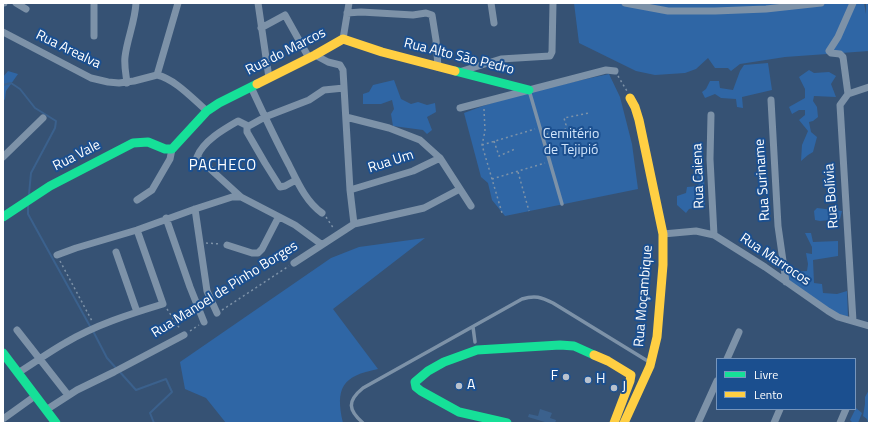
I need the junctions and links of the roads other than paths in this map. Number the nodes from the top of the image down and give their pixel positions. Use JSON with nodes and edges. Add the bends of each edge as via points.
{"nodes":[{"id":1,"x":16,"y":3,"type":"edge"},
{"id":2,"x":94,"y":3,"type":"edge"},
{"id":3,"x":136,"y":3,"type":"edge"},
{"id":4,"x":178,"y":3,"type":"edge"},
{"id":5,"x":258,"y":3,"type":"edge"},
{"id":6,"x":349,"y":3,"type":"edge"},
{"id":7,"x":491,"y":3,"type":"edge"},
{"id":8,"x":553,"y":3,"type":"edge"},
{"id":9,"x":625,"y":3,"type":"edge"},
{"id":10,"x":821,"y":3,"type":"edge"},
{"id":11,"x":853,"y":3,"type":"edge"},
{"id":12,"x":26,"y":9,"type":"dead end"},
{"id":13,"x":347,"y":13,"type":"junction"},
{"id":14,"x":494,"y":23,"type":"dead end"},
{"id":15,"x":261,"y":28,"type":"junction"},
{"id":16,"x":3,"y":32,"type":"edge"},
{"id":17,"x":94,"y":36,"type":"dead end"},
{"id":18,"x":343,"y":39,"type":"junction"},
{"id":19,"x":382,"y":52,"type":"joint"},
{"id":20,"x":312,"y":57,"type":"junction"},
{"id":21,"x":438,"y":67,"type":"junction"},
{"id":22,"x":615,"y":71,"type":"road end"},
{"id":23,"x":459,"y":72,"type":"junction"},
{"id":24,"x":157,"y":75,"type":"junction"},
{"id":25,"x":269,"y":78,"type":"junction"},
{"id":26,"x":127,"y":83,"type":"junction"},
{"id":27,"x":251,"y":87,"type":"junction"},
{"id":28,"x":869,"y":87,"type":"edge"},
{"id":29,"x":344,"y":88,"type":"junction"},
{"id":30,"x":529,"y":90,"type":"junction"},
{"id":31,"x":848,"y":94,"type":"junction"},
{"id":32,"x":630,"y":98,"type":"road end"},
{"id":33,"x":771,"y":100,"type":"dead end"},
{"id":34,"x":460,"y":108,"type":"dead end"},
{"id":35,"x":207,"y":111,"type":"junction"},
{"id":36,"x":711,"y":115,"type":"dead end"},
{"id":37,"x":265,"y":117,"type":"junction"},
{"id":38,"x":346,"y":117,"type":"junction"},
{"id":39,"x":43,"y":118,"type":"dead end"},
{"id":40,"x":248,"y":127,"type":"junction"},
{"id":41,"x":170,"y":149,"type":"junction"},
{"id":42,"x":3,"y":157,"type":"edge"},
{"id":43,"x":440,"y":158,"type":"junction"},
{"id":44,"x":296,"y":180,"type":"junction"},
{"id":45,"x":460,"y":189,"type":"junction"},
{"id":46,"x":350,"y":190,"type":"junction"},
{"id":47,"x":241,"y":197,"type":"junction"},
{"id":48,"x":138,"y":200,"type":"dead end"},
{"id":49,"x":562,"y":204,"type":"dead end"},
{"id":50,"x":471,"y":206,"type":"dead end"},
{"id":51,"x":195,"y":209,"type":"junction"},
{"id":52,"x":322,"y":213,"type":"road end"},
{"id":53,"x":3,"y":217,"type":"edge"},
{"id":54,"x":166,"y":218,"type":"junction"},
{"id":55,"x":278,"y":218,"type":"junction"},
{"id":56,"x":354,"y":224,"type":"junction"},
{"id":57,"x":137,"y":230,"type":"junction"},
{"id":58,"x":663,"y":234,"type":"junction"},
{"id":59,"x":714,"y":235,"type":"junction"},
{"id":60,"x":321,"y":244,"type":"junction"},
{"id":61,"x":227,"y":245,"type":"road end"},
{"id":62,"x":116,"y":252,"type":"dead end"},
{"id":63,"x":58,"y":255,"type":"road end"},
{"id":64,"x":294,"y":263,"type":"road end"},
{"id":65,"x":786,"y":282,"type":"junction"},
{"id":66,"x":137,"y":312,"type":"junction"},
{"id":67,"x":217,"y":313,"type":"road end"},
{"id":68,"x":853,"y":321,"type":"junction"},
{"id":69,"x":204,"y":322,"type":"road end"},
{"id":70,"x":869,"y":326,"type":"edge"},
{"id":71,"x":473,"y":327,"type":"junction"},
{"id":72,"x":17,"y":330,"type":"dead end"},
{"id":73,"x":739,"y":332,"type":"dead end"},
{"id":74,"x":184,"y":335,"type":"road end"},
{"id":75,"x":476,"y":346,"type":"junction"},
{"id":76,"x":3,"y":353,"type":"edge"},
{"id":77,"x":727,"y":358,"type":"edge"},
{"id":78,"x":41,"y":359,"type":"junction"},
{"id":79,"x":648,"y":363,"type":"junction"},
{"id":80,"x":18,"y":373,"type":"junction"},
{"id":81,"x":716,"y":383,"type":"edge"},
{"id":82,"x":68,"y":395,"type":"junction"},
{"id":83,"x":35,"y":396,"type":"junction"},
{"id":84,"x":46,"y":410,"type":"junction"},
{"id":85,"x":780,"y":410,"type":"edge"},
{"id":86,"x":846,"y":410,"type":"edge"},
{"id":87,"x":3,"y":419,"type":"edge"},
{"id":88,"x":56,"y":423,"type":"edge"},
{"id":89,"x":363,"y":423,"type":"edge"},
{"id":90,"x":506,"y":423,"type":"edge"},
{"id":91,"x":614,"y":423,"type":"edge"},
{"id":92,"x":624,"y":423,"type":"edge"},
{"id":93,"x":698,"y":423,"type":"edge"},
{"id":94,"x":774,"y":423,"type":"edge"},
{"id":95,"x":840,"y":423,"type":"edge"}],
"edges":[{"from":1,"to":12,"type":"street"},
{"from":2,"to":17,"type":"street"},
{"from":3,"to":26,"type":"street","via":[[125,55]]},
{"from":4,"to":24,"type":"street"},
{"from":5,"to":15,"type":"street"},
{"from":6,"to":13,"type":"street"},
{"from":7,"to":14,"type":"street"},
{"from":8,"to":23,"type":"street","via":[[550,56],[501,59]]},
{"from":9,"to":10,"type":"street","via":[[668,11],[766,9]]},
{"from":11,"to":31,"type":"street","via":[[829,52],[843,57]]},
{"from":13,"to":18,"type":"street"},
{"from":13,"to":21,"type":"street","via":[[432,15]]},
{"from":15,"to":20,"type":"street","via":[[285,15]]},
{"from":15,"to":25,"type":"street"},
{"from":16,"to":26,"type":"street","name":"Rua Arealva","via":[[91,78]]},
{"from":18,"to":19,"type":"street","name":"Rua do Marcos"},
{"from":18,"to":20,"type":"street","name":"Rua do Marcos"},
{"from":19,"to":21,"type":"street","name":"Rua Alto São Pedro"},
{"from":20,"to":25,"type":"street","name":"Rua do Marcos"},
{"from":20,"to":29,"type":"street","via":[[341,66]]},
{"from":21,"to":23,"type":"street","name":"Rua Alto São Pedro"},
{"from":22,"to":30,"type":"street","via":[[606,70]]},
{"from":23,"to":30,"type":"street","name":"Rua Alto São Pedro"},
{"from":24,"to":26,"type":"street","name":"Rua Arealva"},
{"from":24,"to":35,"type":"street","via":[[170,80]]},
{"from":25,"to":27,"type":"street","name":"Rua do Marcos"},
{"from":27,"to":35,"type":"street","name":"Rua do Marcos"},
{"from":27,"to":37,"type":"street"},
{"from":28,"to":31,"type":"street"},
{"from":29,"to":37,"type":"street","via":[[324,90],[297,105]]},
{"from":29,"to":38,"type":"street"},
{"from":30,"to":34,"type":"street"},
{"from":30,"to":49,"type":"lane"},
{"from":31,"to":68,"type":"street","name":"Rua Bolívia","via":[[840,106],[840,112]]},
{"from":32,"to":58,"type":"street","name":"Rua Moçambique","via":[[636,107]]},
{"from":33,"to":65,"type":"street","name":"Rua Suriname","via":[[778,226]]},
{"from":35,"to":41,"type":"street"},
{"from":36,"to":59,"type":"street","name":"Rua Caiena","via":[[710,159]]},
{"from":37,"to":40,"type":"street"},
{"from":37,"to":44,"type":"street"},
{"from":38,"to":43,"type":"street","via":[[420,140]]},
{"from":38,"to":46,"type":"street"},
{"from":39,"to":42,"type":"street"},
{"from":40,"to":44,"type":"street","via":[[265,164],[280,187]]},
{"from":40,"to":47,"type":"street","via":[[238,121],[216,134],[197,157]]},
{"from":41,"to":48,"type":"street","via":[[170,159],[152,190]]},
{"from":41,"to":53,"type":"street","name":"Rua Vale","via":[[146,141],[133,143],[76,171]]},
{"from":43,"to":45,"type":"street"},
{"from":43,"to":46,"type":"street","name":"Rua Um","via":[[414,171]]},
{"from":44,"to":52,"type":"street","via":[[314,207]]},
{"from":45,"to":50,"type":"street"},
{"from":45,"to":56,"type":"street","name":"Rua Manoel de Pinho Borges","via":[[424,208]]},
{"from":46,"to":56,"type":"street"},
{"from":47,"to":51,"type":"street","via":[[232,197]]},
{"from":47,"to":55,"type":"street"},
{"from":51,"to":54,"type":"street"},
{"from":51,"to":67,"type":"street","via":[[208,291]]},
{"from":54,"to":57,"type":"street"},
{"from":54,"to":69,"type":"street"},
{"from":55,"to":60,"type":"street","via":[[295,225]]},
{"from":55,"to":61,"type":"street","via":[[260,252],[255,254]]},
{"from":56,"to":60,"type":"street","name":"Rua Manoel de Pinho Borges"},
{"from":57,"to":63,"type":"street"},
{"from":57,"to":66,"type":"street","via":[[163,304]]},
{"from":58,"to":59,"type":"street","name":"Rua Marrocos","via":[[696,231]]},
{"from":58,"to":79,"type":"street","name":"Rua Moçambique","via":[[658,329]]},
{"from":59,"to":65,"type":"street","name":"Rua Marrocos"},
{"from":60,"to":64,"type":"street","name":"Rua Manoel de Pinho Borges"},
{"from":62,"to":66,"type":"street"},
{"from":65,"to":68,"type":"street","name":"Rua Marrocos","via":[[828,312]]},
{"from":66,"to":78,"type":"street","via":[[65,343]]},
{"from":68,"to":70,"type":"street","name":"Rua Marrocos"},
{"from":71,"to":75,"type":"lane"},
{"from":71,"to":79,"type":"lane","via":[[522,299],[532,296],[542,298],[554,303]]},
{"from":71,"to":89,"type":"lane","via":[[363,388],[352,400],[351,406],[353,413]]},
{"from":72,"to":78,"type":"street"},
{"from":73,"to":77,"type":"street"},
{"from":74,"to":82,"type":"street","name":"Rua Manoel de Pinho Borges"},
{"from":75,"to":90,"type":"street","via":[[434,368],[415,382],[416,387],[459,412]]},
{"from":75,"to":91,"type":"street","via":[[574,346],[630,373],[631,377]]},
{"from":76,"to":80,"type":"street"},
{"from":78,"to":80,"type":"street"},
{"from":78,"to":82,"type":"street"},
{"from":79,"to":92,"type":"street","name":"Rua Moçambique"},
{"from":80,"to":83,"type":"street"},
{"from":81,"to":93,"type":"street"},
{"from":82,"to":84,"type":"street","name":"Rua Manoel de Pinho Borges"},
{"from":83,"to":84,"type":"street"},
{"from":83,"to":87,"type":"street"},
{"from":84,"to":88,"type":"street"},
{"from":85,"to":94,"type":"street"},
{"from":86,"to":95,"type":"street"}]}
